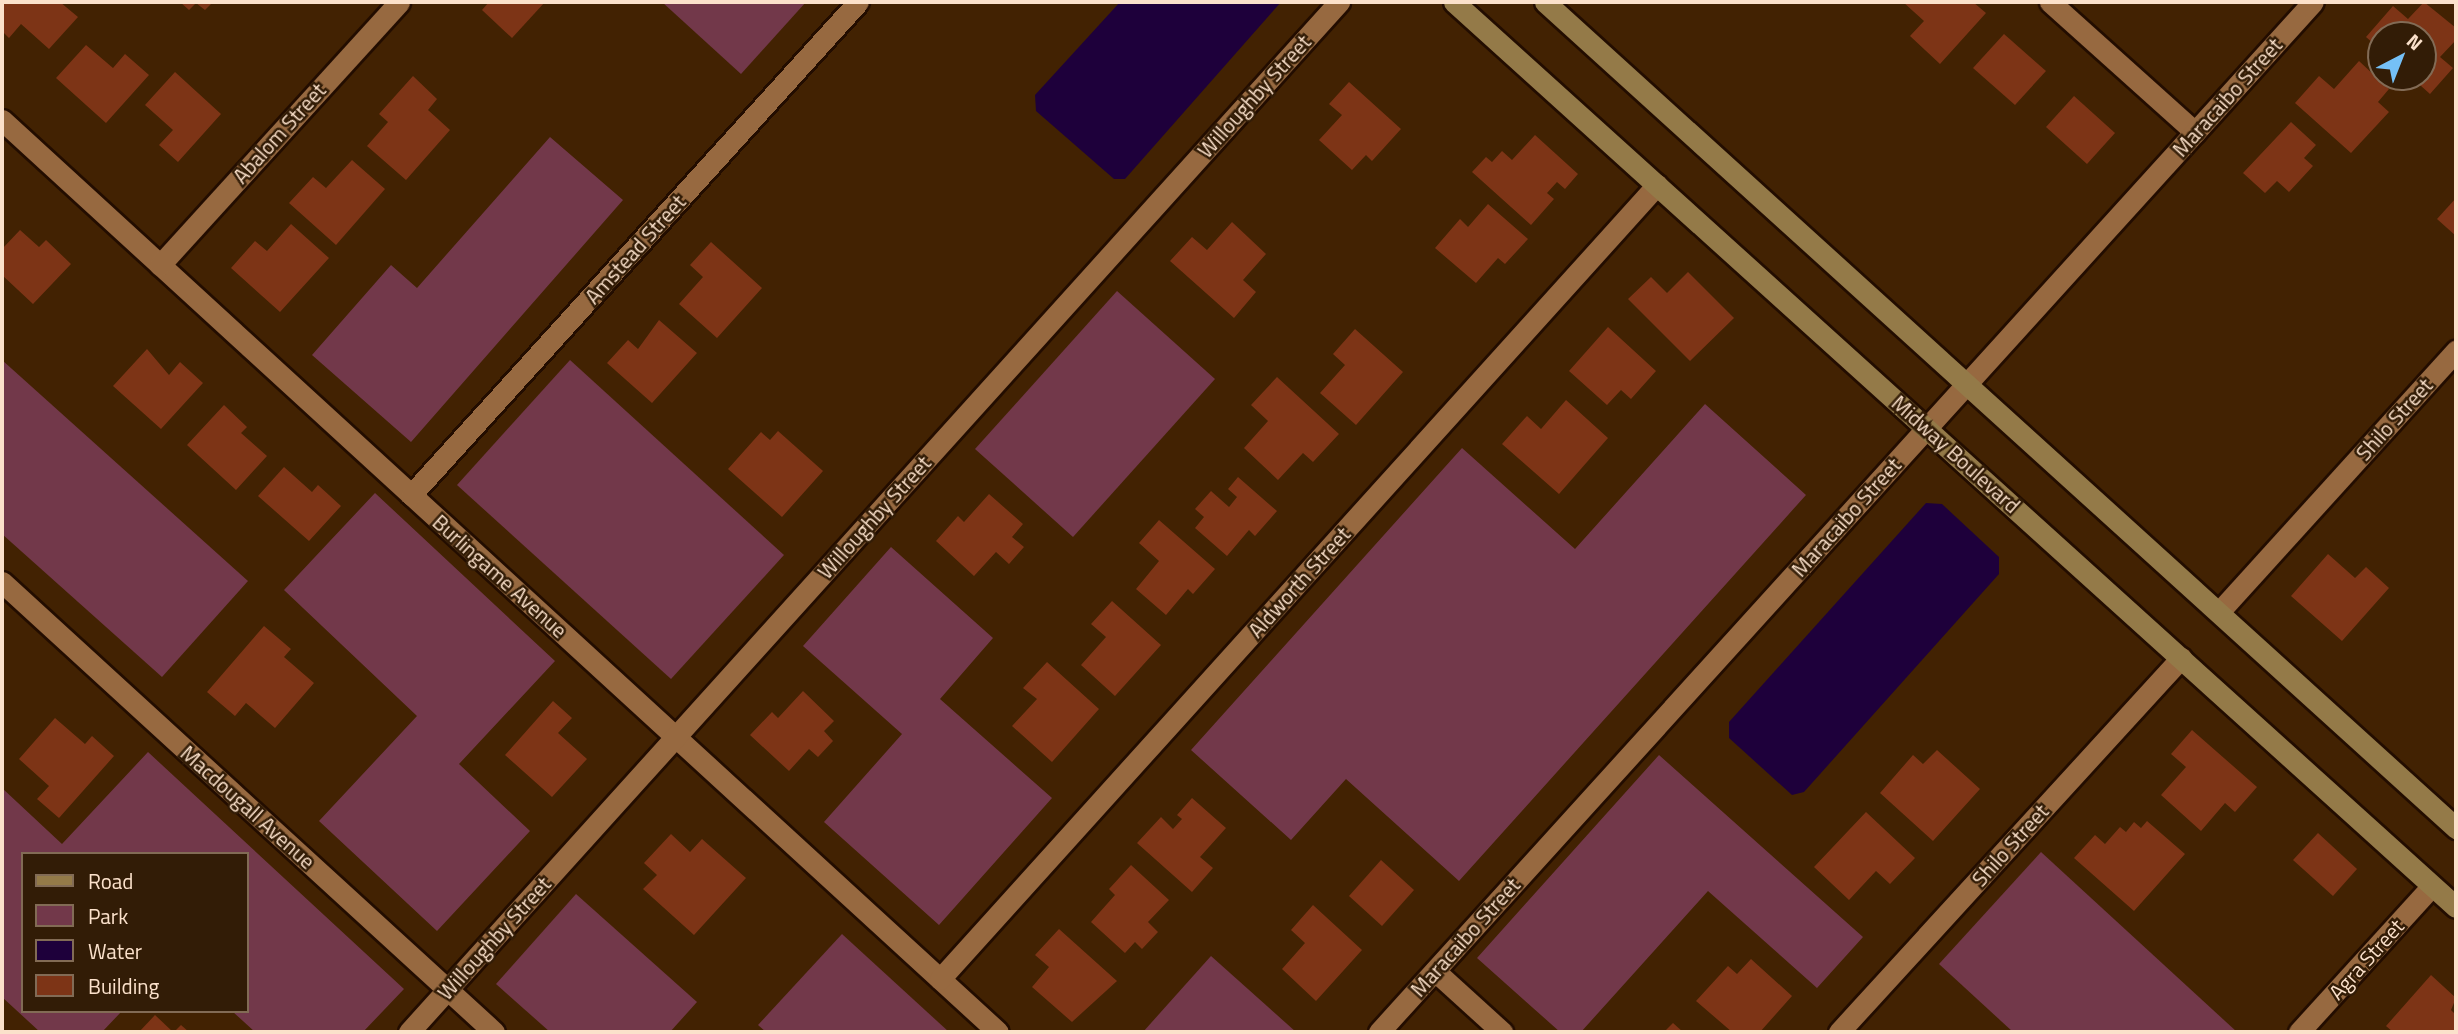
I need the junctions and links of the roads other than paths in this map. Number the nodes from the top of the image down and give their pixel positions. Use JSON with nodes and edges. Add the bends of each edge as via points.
{"nodes":[{"id":1,"x":858,"y":2,"type":"edge"},
{"id":2,"x":1339,"y":2,"type":"edge"},
{"id":3,"x":1454,"y":2,"type":"edge"},
{"id":4,"x":1545,"y":2,"type":"edge"},
{"id":5,"x":2050,"y":2,"type":"edge"},
{"id":6,"x":2313,"y":2,"type":"edge"},
{"id":7,"x":388,"y":5,"type":"edge"},
{"id":8,"x":2,"y":120,"type":"edge"},
{"id":9,"x":2195,"y":132,"type":"junction"},
{"id":10,"x":1657,"y":185,"type":"junction"},
{"id":11,"x":160,"y":265,"type":"junction"},
{"id":12,"x":2453,"y":360,"type":"edge"},
{"id":13,"x":1965,"y":385,"type":"junction"},
{"id":14,"x":1927,"y":428,"type":"junction"},
{"id":15,"x":411,"y":495,"type":"junction"},
{"id":16,"x":2,"y":582,"type":"edge"},
{"id":17,"x":2219,"y":612,"type":"junction"},
{"id":18,"x":2181,"y":657,"type":"junction"},
{"id":19,"x":676,"y":737,"type":"junction"},
{"id":20,"x":2456,"y":828,"type":"edge"},
{"id":21,"x":2432,"y":886,"type":"junction"},
{"id":22,"x":2456,"y":908,"type":"edge"},
{"id":23,"x":1435,"y":971,"type":"junction"},
{"id":24,"x":940,"y":979,"type":"junction"},
{"id":25,"x":447,"y":989,"type":"junction"},
{"id":26,"x":409,"y":1032,"type":"edge"},
{"id":27,"x":494,"y":1032,"type":"edge"},
{"id":28,"x":998,"y":1032,"type":"edge"},
{"id":29,"x":1379,"y":1032,"type":"edge"},
{"id":30,"x":1502,"y":1032,"type":"edge"},
{"id":31,"x":1839,"y":1032,"type":"edge"},
{"id":32,"x":2299,"y":1032,"type":"edge"}],
"edges":[{"from":1,"to":15,"type":"street","name":"Amstead Street"},
{"from":2,"to":19,"type":"street","name":"Willoughby Street"},
{"from":3,"to":10,"type":"street","name":"Midway Boulevard"},
{"from":4,"to":13,"type":"street"},
{"from":5,"to":9,"type":"street"},
{"from":6,"to":9,"type":"street","name":"Maracaibo Street"},
{"from":7,"to":11,"type":"street","name":"Abalom Street"},
{"from":8,"to":11,"type":"street","name":"Burlingame Avenue"},
{"from":9,"to":13,"type":"street","name":"Maracaibo Street"},
{"from":10,"to":14,"type":"street","name":"Midway Boulevard"},
{"from":10,"to":24,"type":"street","name":"Aldworth Street"},
{"from":11,"to":15,"type":"street","name":"Burlingame Avenue"},
{"from":12,"to":17,"type":"street","name":"Shilo Street"},
{"from":13,"to":14,"type":"street","name":"Maracaibo Street"},
{"from":13,"to":17,"type":"street"},
{"from":14,"to":18,"type":"street","name":"Midway Boulevard"},
{"from":14,"to":23,"type":"street","name":"Maracaibo Street"},
{"from":15,"to":19,"type":"street","name":"Burlingame Avenue"},
{"from":16,"to":25,"type":"street","name":"Macdougall Avenue"},
{"from":17,"to":20,"type":"street"},
{"from":18,"to":21,"type":"street","name":"Midway Boulevard"},
{"from":18,"to":31,"type":"street","name":"Shilo Street"},
{"from":19,"to":24,"type":"street","name":"Burlingame Avenue"},
{"from":19,"to":25,"type":"street","name":"Willoughby Street"},
{"from":21,"to":22,"type":"street","name":"Midway Boulevard"},
{"from":21,"to":32,"type":"street","name":"Agra Street"},
{"from":23,"to":29,"type":"street","name":"Maracaibo Street"},
{"from":23,"to":30,"type":"street"},
{"from":24,"to":28,"type":"street","name":"Burlingame Avenue"},
{"from":25,"to":26,"type":"street","name":"Willoughby Street"},
{"from":25,"to":27,"type":"street","name":"Macdougall Avenue"}]}
